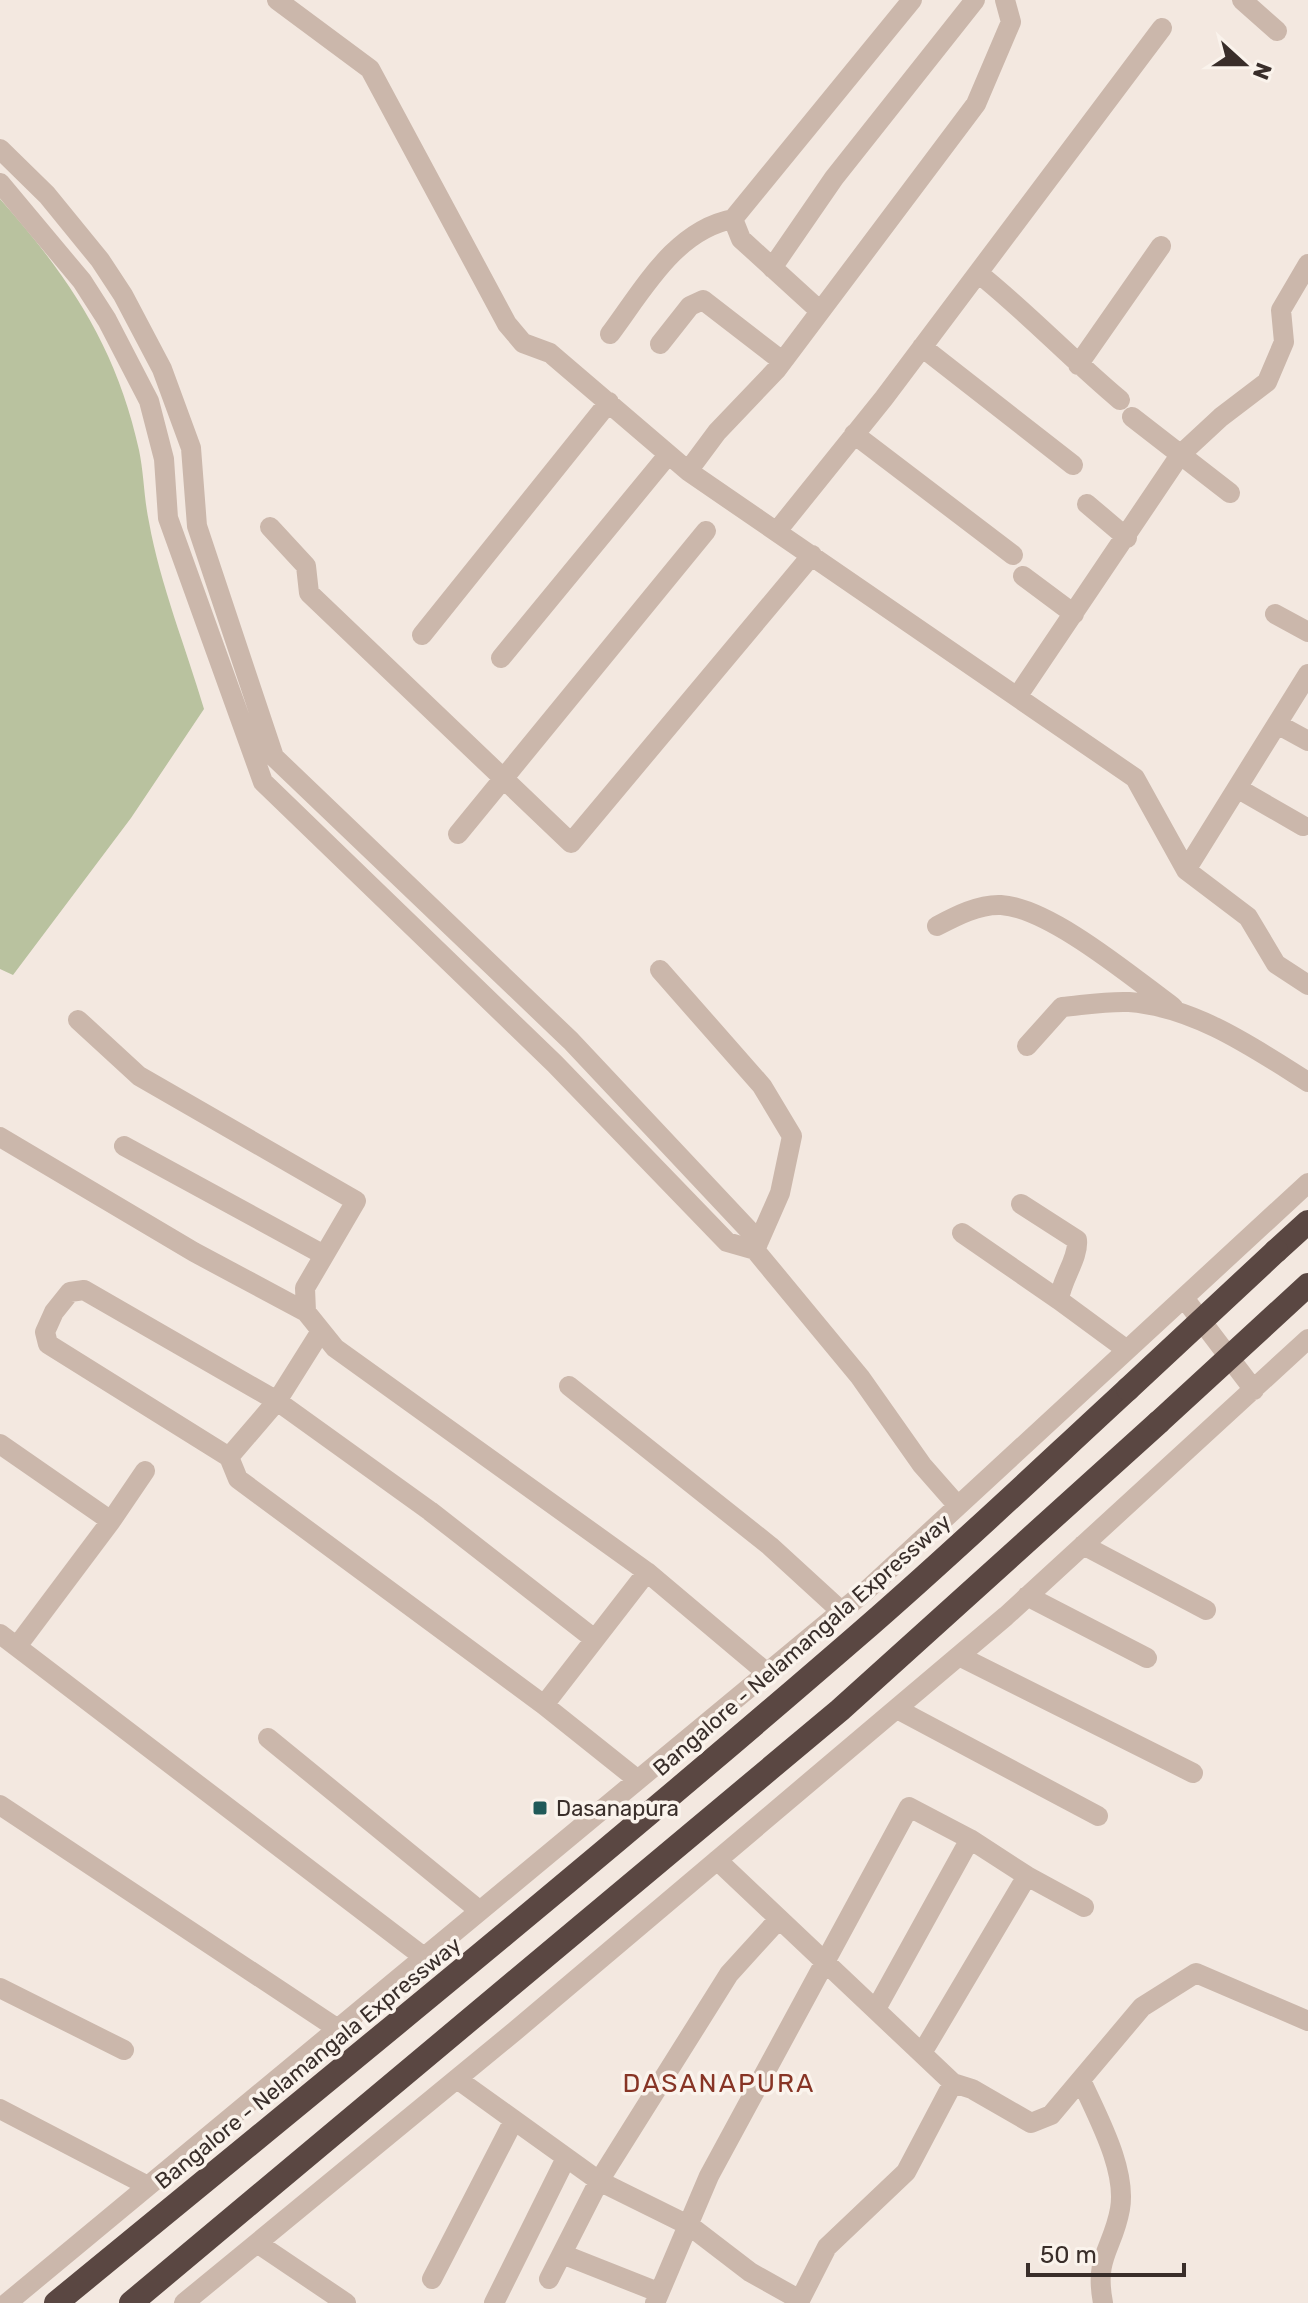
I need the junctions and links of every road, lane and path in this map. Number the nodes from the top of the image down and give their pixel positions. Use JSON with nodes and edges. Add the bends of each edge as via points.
{"nodes":[{"id":1,"x":277,"y":0,"type":"edge"},
{"id":2,"x":912,"y":0,"type":"edge"},
{"id":3,"x":975,"y":0,"type":"edge"},
{"id":4,"x":1005,"y":0,"type":"edge"},
{"id":5,"x":1242,"y":0,"type":"edge"},
{"id":6,"x":1162,"y":28,"type":"dead end"},
{"id":7,"x":1277,"y":31,"type":"dead end"},
{"id":8,"x":0,"y":149,"type":"edge"},
{"id":9,"x":0,"y":183,"type":"edge"},
{"id":10,"x":733,"y":219,"type":"junction"},
{"id":11,"x":1161,"y":246,"type":"dead end"},
{"id":12,"x":1308,"y":264,"type":"edge"},
{"id":13,"x":772,"y":268,"type":"junction"},
{"id":14,"x":978,"y":273,"type":"junction"},
{"id":15,"x":820,"y":311,"type":"junction"},
{"id":16,"x":610,"y":334,"type":"dead end"},
{"id":17,"x":660,"y":344,"type":"dead end"},
{"id":18,"x":922,"y":347,"type":"junction"},
{"id":19,"x":782,"y":361,"type":"junction"},
{"id":20,"x":1078,"y":365,"type":"junction"},
{"id":21,"x":1120,"y":400,"type":"dead end"},
{"id":22,"x":609,"y":402,"type":"junction"},
{"id":23,"x":1132,"y":417,"type":"dead end"},
{"id":24,"x":854,"y":434,"type":"junction"},
{"id":25,"x":668,"y":455,"type":"junction"},
{"id":26,"x":1180,"y":455,"type":"junction"},
{"id":27,"x":1073,"y":465,"type":"dead end"},
{"id":28,"x":688,"y":471,"type":"junction"},
{"id":29,"x":1230,"y":493,"type":"dead end"},
{"id":30,"x":1087,"y":504,"type":"dead end"},
{"id":31,"x":270,"y":527,"type":"dead end"},
{"id":32,"x":706,"y":531,"type":"dead end"},
{"id":33,"x":777,"y":531,"type":"junction"},
{"id":34,"x":1127,"y":538,"type":"junction"},
{"id":35,"x":812,"y":555,"type":"junction"},
{"id":36,"x":1013,"y":555,"type":"dead end"},
{"id":37,"x":1023,"y":576,"type":"dead end"},
{"id":38,"x":1074,"y":614,"type":"junction"},
{"id":39,"x":1275,"y":614,"type":"dead end"},
{"id":40,"x":1308,"y":632,"type":"edge"},
{"id":41,"x":422,"y":635,"type":"dead end"},
{"id":42,"x":501,"y":658,"type":"dead end"},
{"id":43,"x":1308,"y":674,"type":"edge"},
{"id":44,"x":1017,"y":697,"type":"junction"},
{"id":45,"x":1277,"y":724,"type":"junction"},
{"id":46,"x":1308,"y":741,"type":"edge"},
{"id":47,"x":505,"y":779,"type":"junction"},
{"id":48,"x":1237,"y":788,"type":"junction"},
{"id":49,"x":1303,"y":826,"type":"dead end"},
{"id":50,"x":458,"y":834,"type":"dead end"},
{"id":51,"x":1186,"y":870,"type":"junction"},
{"id":52,"x":937,"y":926,"type":"dead end"},
{"id":53,"x":660,"y":970,"type":"dead end"},
{"id":54,"x":1308,"y":985,"type":"edge"},
{"id":55,"x":1183,"y":1014,"type":"junction"},
{"id":56,"x":78,"y":1020,"type":"dead end"},
{"id":57,"x":1027,"y":1046,"type":"dead end"},
{"id":58,"x":1308,"y":1082,"type":"edge"},
{"id":59,"x":0,"y":1137,"type":"edge"},
{"id":60,"x":124,"y":1146,"type":"dead end"},
{"id":61,"x":1308,"y":1183,"type":"edge"},
{"id":62,"x":1021,"y":1204,"type":"dead end"},
{"id":63,"x":1308,"y":1222,"type":"edge"},
{"id":64,"x":962,"y":1233,"type":"dead end"},
{"id":65,"x":757,"y":1246,"type":"junction"},
{"id":66,"x":324,"y":1255,"type":"junction"},
{"id":67,"x":1308,"y":1285,"type":"edge"},
{"id":68,"x":1184,"y":1298,"type":"junction"},
{"id":69,"x":1059,"y":1300,"type":"junction"},
{"id":70,"x":306,"y":1312,"type":"junction"},
{"id":71,"x":321,"y":1331,"type":"junction"},
{"id":72,"x":1308,"y":1339,"type":"edge"},
{"id":73,"x":1127,"y":1350,"type":"junction"},
{"id":74,"x":569,"y":1386,"type":"dead end"},
{"id":75,"x":1254,"y":1390,"type":"junction"},
{"id":76,"x":277,"y":1401,"type":"junction"},
{"id":77,"x":0,"y":1444,"type":"edge"},
{"id":78,"x":229,"y":1457,"type":"junction"},
{"id":79,"x":145,"y":1471,"type":"dead end"},
{"id":80,"x":958,"y":1506,"type":"junction"},
{"id":81,"x":111,"y":1521,"type":"junction"},
{"id":82,"x":1083,"y":1545,"type":"junction"},
{"id":83,"x":647,"y":1572,"type":"junction"},
{"id":84,"x":1027,"y":1596,"type":"junction"},
{"id":85,"x":1206,"y":1610,"type":"dead end"},
{"id":86,"x":841,"y":1611,"type":"junction"},
{"id":87,"x":0,"y":1634,"type":"edge"},
{"id":88,"x":593,"y":1638,"type":"junction"},
{"id":89,"x":18,"y":1645,"type":"junction"},
{"id":90,"x":959,"y":1656,"type":"junction"},
{"id":91,"x":1147,"y":1658,"type":"dead end"},
{"id":92,"x":767,"y":1673,"type":"junction"},
{"id":93,"x":544,"y":1705,"type":"junction"},
{"id":94,"x":897,"y":1709,"type":"junction"},
{"id":95,"x":268,"y":1738,"type":"dead end"},
{"id":96,"x":1193,"y":1773,"type":"dead end"},
{"id":97,"x":638,"y":1780,"type":"junction"},
{"id":98,"x":0,"y":1805,"type":"edge"},
{"id":99,"x":1098,"y":1816,"type":"dead end"},
{"id":100,"x":970,"y":1839,"type":"junction"},
{"id":101,"x":717,"y":1860,"type":"junction"},
{"id":102,"x":1027,"y":1876,"type":"junction"},
{"id":103,"x":1084,"y":1907,"type":"dead end"},
{"id":104,"x":480,"y":1911,"type":"junction"},
{"id":105,"x":779,"y":1919,"type":"junction"},
{"id":106,"x":425,"y":1958,"type":"junction"},
{"id":107,"x":825,"y":1961,"type":"junction"},
{"id":108,"x":0,"y":1988,"type":"edge"},
{"id":109,"x":876,"y":2009,"type":"junction"},
{"id":110,"x":1308,"y":2021,"type":"edge"},
{"id":111,"x":338,"y":2029,"type":"junction"},
{"id":112,"x":124,"y":2050,"type":"dead end"},
{"id":113,"x":922,"y":2053,"type":"junction"},
{"id":114,"x":457,"y":2079,"type":"junction"},
{"id":115,"x":1081,"y":2080,"type":"junction"},
{"id":116,"x":953,"y":2083,"type":"junction"},
{"id":117,"x":0,"y":2109,"type":"edge"},
{"id":118,"x":514,"y":2120,"type":"junction"},
{"id":119,"x":566,"y":2158,"type":"junction"},
{"id":120,"x":599,"y":2181,"type":"junction"},
{"id":121,"x":148,"y":2186,"type":"junction"},
{"id":122,"x":690,"y":2226,"type":"junction"},
{"id":123,"x":257,"y":2243,"type":"junction"},
{"id":124,"x":562,"y":2254,"type":"junction"},
{"id":125,"x":432,"y":2279,"type":"dead end"},
{"id":126,"x":549,"y":2279,"type":"dead end"},
{"id":127,"x":656,"y":2298,"type":"edge"},
{"id":128,"x":799,"y":2302,"type":"edge"},
{"id":129,"x":7,"y":2303,"type":"edge"},
{"id":130,"x":56,"y":2303,"type":"edge"},
{"id":131,"x":131,"y":2303,"type":"edge"},
{"id":132,"x":184,"y":2303,"type":"edge"},
{"id":133,"x":346,"y":2303,"type":"edge"},
{"id":134,"x":494,"y":2303,"type":"edge"},
{"id":135,"x":1103,"y":2303,"type":"edge"}],
"edges":[{"from":1,"to":22,"type":"street","via":[[370,69],[507,324],[523,343],[550,353]]},
{"from":2,"to":10,"type":"street"},
{"from":3,"to":13,"type":"street","via":[[834,178]]},
{"from":4,"to":15,"type":"street","via":[[1011,22],[976,104]]},
{"from":5,"to":7,"type":"street"},
{"from":6,"to":14,"type":"street"},
{"from":8,"to":65,"type":"street","via":[[47,195],[100,260],[162,369],[191,448],[197,526],[274,757],[571,1041]]},
{"from":9,"to":65,"type":"street","via":[[82,281],[149,401],[164,459],[168,518],[263,782],[555,1064],[727,1242]]},
{"from":10,"to":13,"type":"street","via":[[741,239]]},
{"from":10,"to":16,"type":"street","via":[[711,223],[675,248]]},
{"from":11,"to":20,"type":"street"},
{"from":12,"to":26,"type":"street","via":[[1281,310],[1284,342],[1267,382]]},
{"from":13,"to":15,"type":"street"},
{"from":14,"to":18,"type":"street"},
{"from":14,"to":20,"type":"street","via":[[1027,312]]},
{"from":15,"to":19,"type":"street"},
{"from":17,"to":19,"type":"street","via":[[690,306],[703,300]]},
{"from":18,"to":24,"type":"street"},
{"from":18,"to":27,"type":"street"},
{"from":19,"to":28,"type":"street"},
{"from":20,"to":21,"type":"street"},
{"from":22,"to":25,"type":"street"},
{"from":22,"to":41,"type":"street"},
{"from":23,"to":26,"type":"street"},
{"from":24,"to":33,"type":"street"},
{"from":24,"to":36,"type":"street"},
{"from":25,"to":28,"type":"street"},
{"from":25,"to":42,"type":"street"},
{"from":26,"to":29,"type":"street"},
{"from":26,"to":34,"type":"street"},
{"from":28,"to":33,"type":"street"},
{"from":30,"to":34,"type":"street"},
{"from":31,"to":47,"type":"street","via":[[306,566],[309,593]]},
{"from":32,"to":47,"type":"street"},
{"from":33,"to":35,"type":"street"},
{"from":34,"to":38,"type":"street"},
{"from":35,"to":44,"type":"street"},
{"from":35,"to":47,"type":"street","via":[[571,843]]},
{"from":37,"to":38,"type":"street"},
{"from":38,"to":44,"type":"street"},
{"from":39,"to":40,"type":"street"},
{"from":43,"to":45,"type":"street"},
{"from":44,"to":51,"type":"street","via":[[1135,778]]},
{"from":45,"to":46,"type":"street"},
{"from":45,"to":48,"type":"street"},
{"from":47,"to":50,"type":"street"},
{"from":48,"to":49,"type":"street"},
{"from":48,"to":51,"type":"street"},
{"from":51,"to":54,"type":"street","via":[[1248,917],[1276,964]]},
{"from":52,"to":55,"type":"street","via":[[963,912],[998,905],[1030,910]]},
{"from":53,"to":65,"type":"street","via":[[762,1086],[792,1136],[780,1193]]},
{"from":55,"to":57,"type":"street","via":[[1131,1002],[1062,1007]]},
{"from":55,"to":58,"type":"street","via":[[1249,1045]]},
{"from":56,"to":66,"type":"street","via":[[139,1076],[356,1201]]},
{"from":59,"to":70,"type":"street"},
{"from":60,"to":66,"type":"street"},
{"from":61,"to":68,"type":"street"},
{"from":62,"to":69,"type":"street","via":[[1077,1240]]},
{"from":63,"to":130,"type":"highway","name":"Bangalore - Nelamangala Expressway","bridge":true,"via":[[860,1634],[537,1909]]},
{"from":64,"to":69,"type":"street"},
{"from":65,"to":80,"type":"street"},
{"from":66,"to":70,"type":"street","via":[[305,1288]]},
{"from":67,"to":131,"type":"highway","bridge":true,"via":[[910,1650]]},
{"from":68,"to":73,"type":"street"},
{"from":68,"to":75,"type":"street"},
{"from":69,"to":73,"type":"street"},
{"from":70,"to":71,"type":"street"},
{"from":71,"to":76,"type":"street"},
{"from":71,"to":83,"type":"street","via":[[335,1348]]},
{"from":72,"to":75,"type":"street"},
{"from":73,"to":80,"type":"street"},
{"from":74,"to":86,"type":"street","via":[[770,1546]]},
{"from":75,"to":82,"type":"street"},
{"from":76,"to":78,"type":"street"},
{"from":76,"to":78,"type":"street","via":[[84,1290],[70,1292],[45,1332],[48,1344]]},
{"from":76,"to":88,"type":"street"},
{"from":77,"to":81,"type":"street"},
{"from":78,"to":93,"type":"street","via":[[238,1479]]},
{"from":79,"to":81,"type":"street"},
{"from":80,"to":86,"type":"street"},
{"from":81,"to":89,"type":"street"},
{"from":82,"to":84,"type":"street"},
{"from":82,"to":85,"type":"street"},
{"from":83,"to":88,"type":"street"},
{"from":83,"to":92,"type":"street"},
{"from":84,"to":90,"type":"street"},
{"from":84,"to":91,"type":"street"},
{"from":86,"to":92,"type":"street"},
{"from":87,"to":89,"type":"street"},
{"from":88,"to":93,"type":"street"},
{"from":89,"to":106,"type":"street","via":[[166,1764]]},
{"from":90,"to":94,"type":"street"},
{"from":90,"to":96,"type":"street"},
{"from":92,"to":97,"type":"street"},
{"from":93,"to":97,"type":"street"},
{"from":94,"to":99,"type":"street"},
{"from":94,"to":101,"type":"street"},
{"from":95,"to":104,"type":"street"},
{"from":97,"to":104,"type":"street"},
{"from":98,"to":111,"type":"street"},
{"from":100,"to":102,"type":"street"},
{"from":100,"to":107,"type":"street","via":[[909,1807]]},
{"from":100,"to":109,"type":"street"},
{"from":101,"to":105,"type":"street"},
{"from":101,"to":114,"type":"street"},
{"from":102,"to":103,"type":"street"},
{"from":102,"to":113,"type":"street"},
{"from":104,"to":106,"type":"street"},
{"from":105,"to":107,"type":"street"},
{"from":105,"to":120,"type":"street","via":[[729,1974]]},
{"from":106,"to":111,"type":"street"},
{"from":107,"to":109,"type":"street"},
{"from":107,"to":122,"type":"street","via":[[709,2176]]},
{"from":108,"to":112,"type":"street"},
{"from":109,"to":113,"type":"street"},
{"from":110,"to":115,"type":"street","via":[[1196,1973],[1142,2007]]},
{"from":111,"to":121,"type":"street"},
{"from":113,"to":116,"type":"street"},
{"from":114,"to":118,"type":"street"},
{"from":114,"to":123,"type":"street"},
{"from":115,"to":116,"type":"street","via":[[1051,2115],[1031,2123]]},
{"from":115,"to":135,"type":"street","via":[[1115,2157],[1120,2207],[1098,2276]]},
{"from":116,"to":128,"type":"street","via":[[906,2172],[827,2247]]},
{"from":117,"to":121,"type":"street"},
{"from":118,"to":119,"type":"street"},
{"from":118,"to":125,"type":"street"},
{"from":119,"to":120,"type":"street"},
{"from":119,"to":134,"type":"street"},
{"from":120,"to":122,"type":"street"},
{"from":120,"to":124,"type":"street"},
{"from":121,"to":129,"type":"street"},
{"from":122,"to":127,"type":"street"},
{"from":122,"to":128,"type":"street"},
{"from":123,"to":132,"type":"street"},
{"from":123,"to":133,"type":"street"},
{"from":124,"to":126,"type":"street"},
{"from":124,"to":127,"type":"street"}]}
